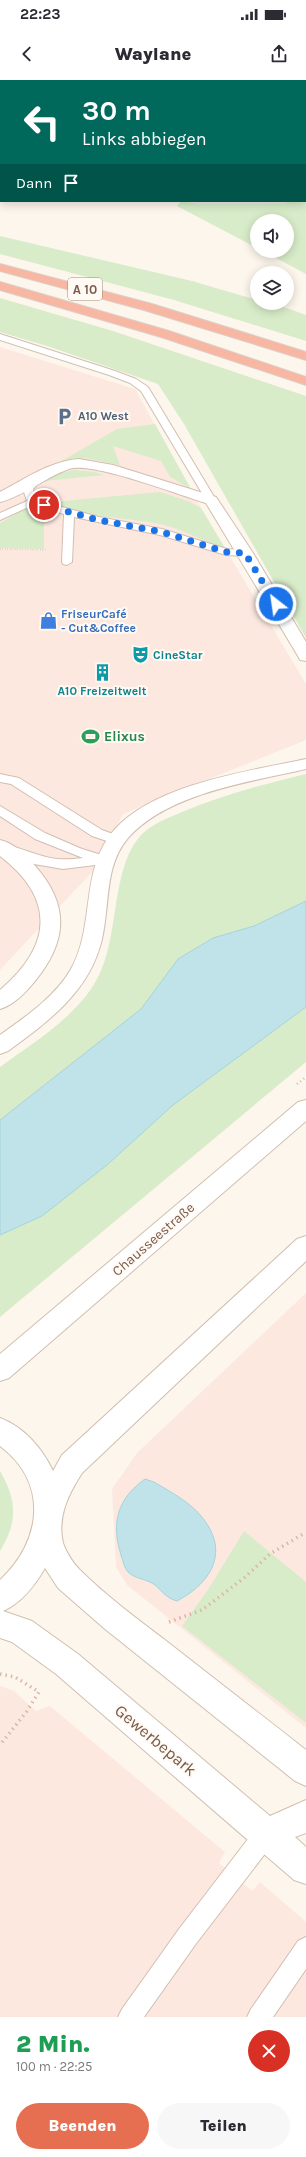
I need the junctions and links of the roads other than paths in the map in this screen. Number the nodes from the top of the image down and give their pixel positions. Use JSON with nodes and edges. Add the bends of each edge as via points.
{"nodes":[{"id":1,"x":0,"y":267,"type":"edge"},
{"id":2,"x":0,"y":286,"type":"edge"},
{"id":3,"x":0,"y":337,"type":"edge"},
{"id":4,"x":306,"y":356,"type":"edge"},
{"id":5,"x":306,"y":381,"type":"edge"},
{"id":6,"x":40,"y":476,"type":"junction"},
{"id":7,"x":0,"y":498,"type":"edge"},
{"id":8,"x":211,"y":500,"type":"junction"},
{"id":9,"x":32,"y":502,"type":"junction"},
{"id":10,"x":69,"y":512,"type":"junction"},
{"id":11,"x":0,"y":517,"type":"edge"},
{"id":12,"x":245,"y":553,"type":"junction"},
{"id":13,"x":67,"y":562,"type":"dead end"},
{"id":14,"x":306,"y":656,"type":"edge"},
{"id":15,"x":306,"y":764,"type":"edge"},
{"id":16,"x":0,"y":778,"type":"edge"},
{"id":17,"x":0,"y":810,"type":"edge"},
{"id":18,"x":116,"y":840,"type":"junction"},
{"id":19,"x":2,"y":847,"type":"edge"},
{"id":20,"x":103,"y":860,"type":"junction"},
{"id":21,"x":0,"y":1002,"type":"edge"},
{"id":22,"x":0,"y":1046,"type":"edge"},
{"id":23,"x":306,"y":1108,"type":"edge"},
{"id":24,"x":306,"y":1246,"type":"edge"},
{"id":25,"x":0,"y":1370,"type":"edge"},
{"id":26,"x":0,"y":1430,"type":"edge"},
{"id":27,"x":48,"y":1516,"type":"junction"},
{"id":28,"x":0,"y":1598,"type":"edge"},
{"id":29,"x":0,"y":1624,"type":"edge"},
{"id":30,"x":306,"y":1770,"type":"edge"},
{"id":31,"x":306,"y":1816,"type":"edge"},
{"id":32,"x":266,"y":1834,"type":"junction"},
{"id":33,"x":306,"y":1868,"type":"edge"},
{"id":34,"x":306,"y":1950,"type":"edge"},
{"id":35,"x":130,"y":2017,"type":"edge"},
{"id":36,"x":259,"y":2017,"type":"edge"}],
"edges":[{"from":1,"to":4,"type":"highway","number":"A 10","via":[[148,307]]},
{"from":2,"to":5,"type":"highway","number":"A 10","via":[[158,332]]},
{"from":3,"to":8,"type":"lane","via":[[112,373],[145,389]]},
{"from":6,"to":7,"type":"street"},
{"from":6,"to":8,"type":"street","via":[[79,462],[108,468]]},
{"from":6,"to":9,"type":"lane","via":[[28,489]]},
{"from":8,"to":12,"type":"street"},
{"from":9,"to":10,"type":"lane"},
{"from":9,"to":11,"type":"lane"},
{"from":10,"to":12,"type":"lane","via":[[162,532],[226,552]]},
{"from":10,"to":13,"type":"lane"},
{"from":12,"to":14,"type":"street"},
{"from":15,"to":18,"type":"street","via":[[194,790],[144,815]]},
{"from":16,"to":18,"type":"lane","via":[[15,781],[97,833]]},
{"from":17,"to":20,"type":"lane","via":[[40,836]]},
{"from":18,"to":20,"type":"street"},
{"from":19,"to":20,"type":"lane","via":[[39,861],[63,865]]},
{"from":19,"to":21,"type":"street","via":[[28,870],[39,884],[49,902],[52,928],[42,958],[27,979]]},
{"from":20,"to":22,"type":"street","via":[[92,939],[83,967],[54,1004]]},
{"from":23,"to":25,"type":"street","name":"Chausseestraße"},
{"from":24,"to":27,"type":"street","via":[[72,1464],[59,1485]]},
{"from":26,"to":27,"type":"street","via":[[28,1453],[40,1471],[46,1490]]},
{"from":27,"to":28,"type":"street","via":[[44,1542],[34,1562],[21,1580]]},
{"from":27,"to":30,"type":"street","via":[[49,1543],[56,1561],[68,1578],[115,1619]]},
{"from":29,"to":32,"type":"street","name":"Gewerbepark","via":[[21,1631],[67,1664]]},
{"from":31,"to":32,"type":"street"},
{"from":32,"to":33,"type":"street","name":"Gewerbepark"},
{"from":32,"to":35,"type":"lane"},
{"from":34,"to":36,"type":"lane"}]}
